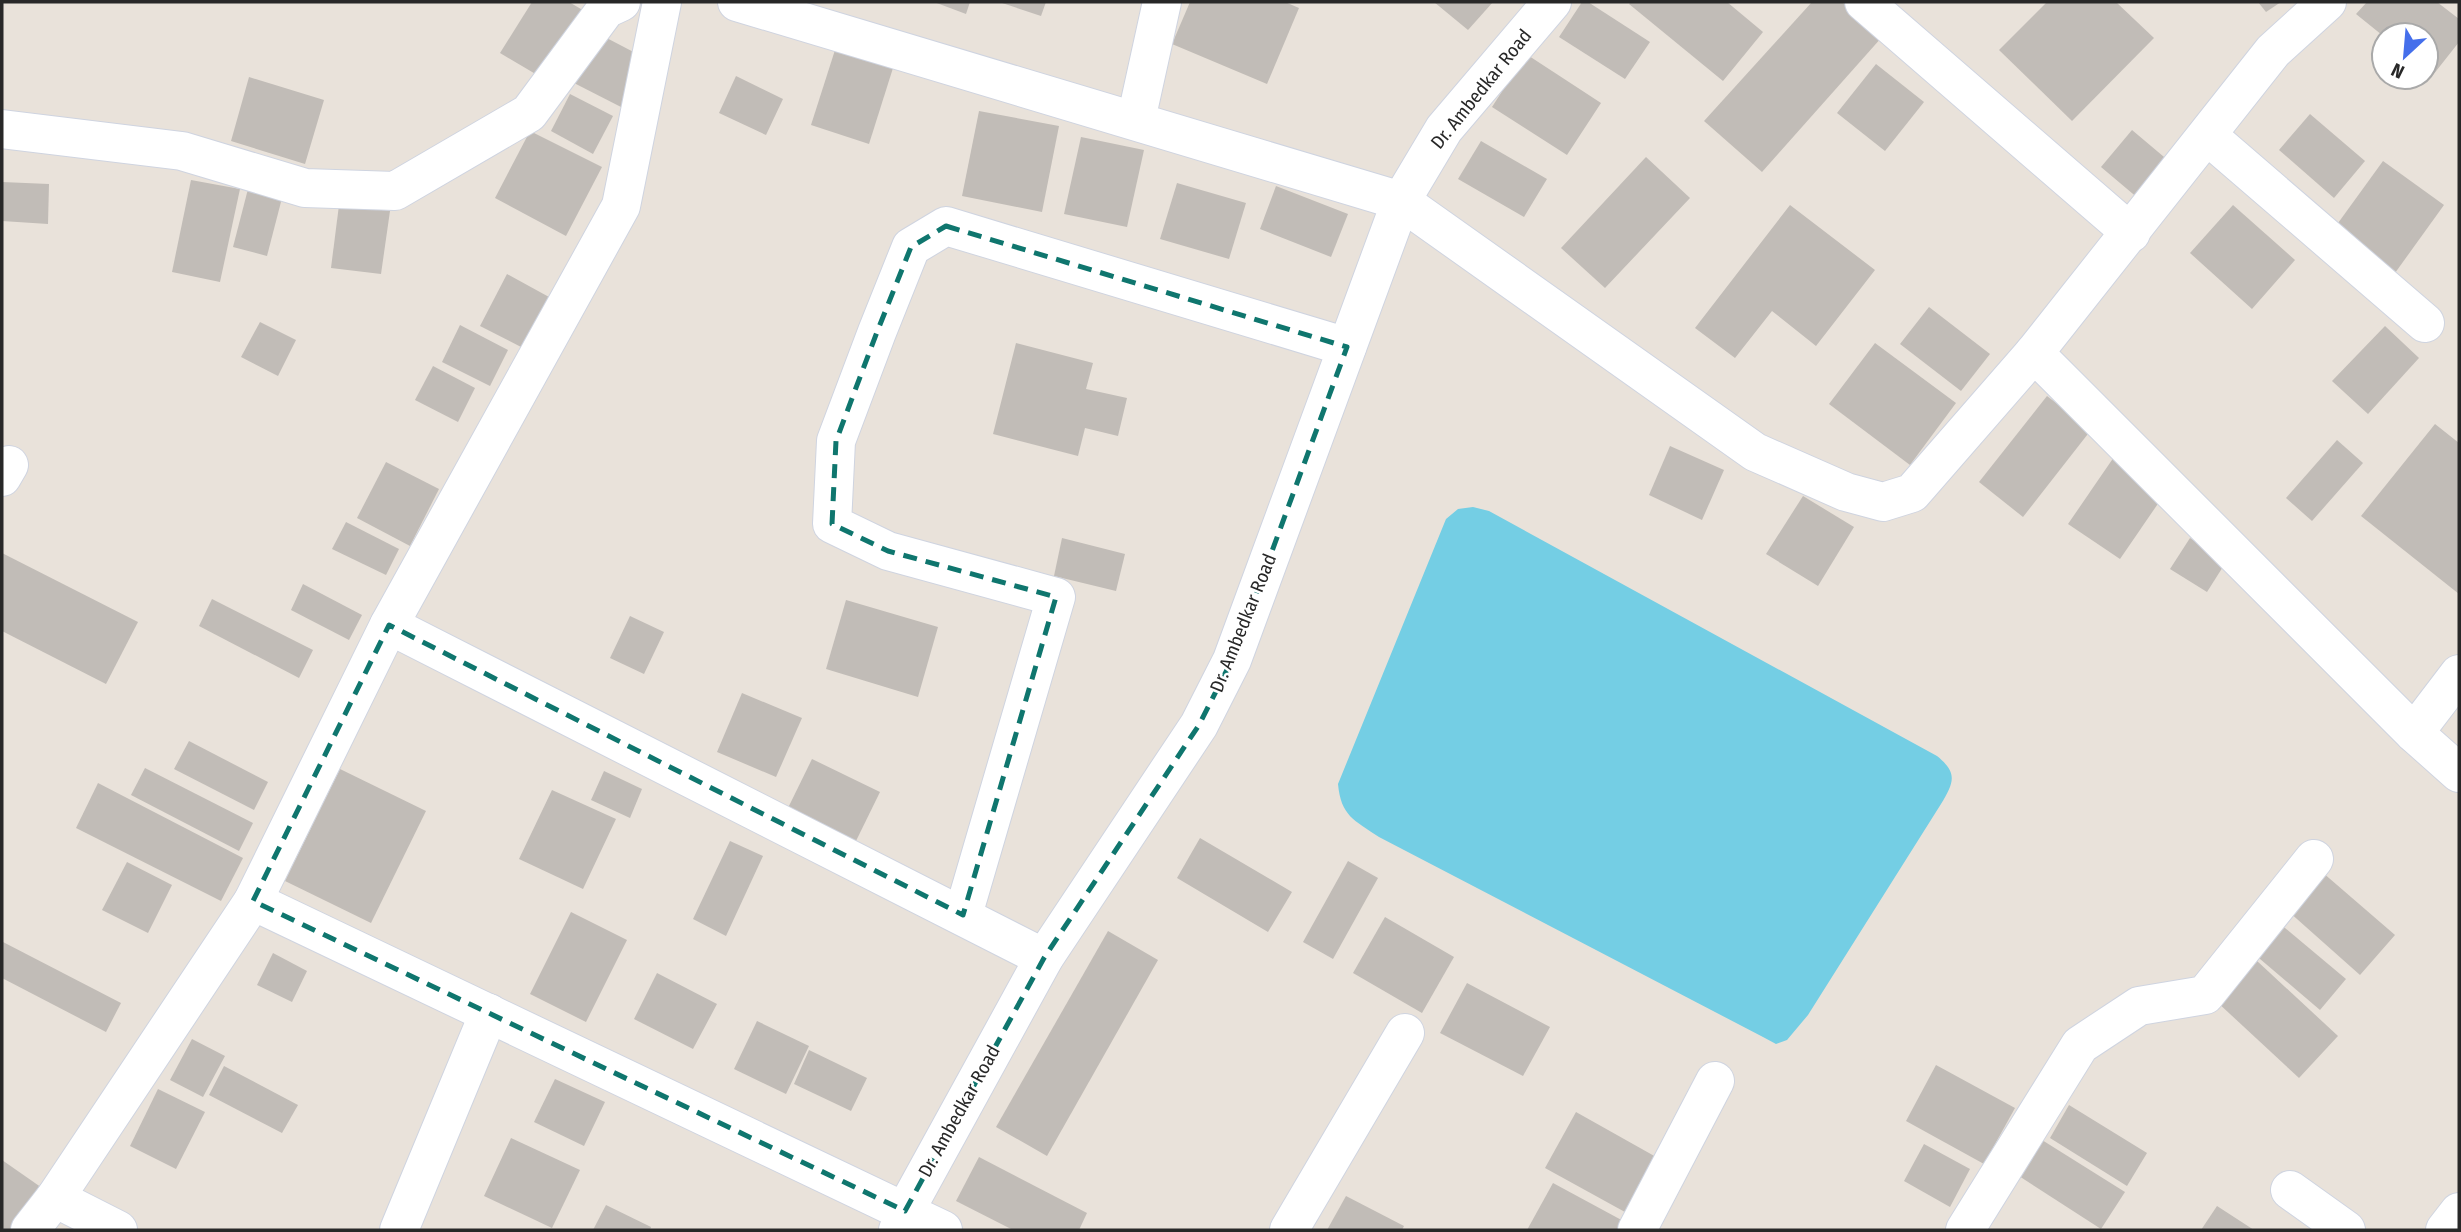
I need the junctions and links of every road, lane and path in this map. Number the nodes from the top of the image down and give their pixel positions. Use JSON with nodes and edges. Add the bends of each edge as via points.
{"nodes":[{"id":1,"x":621,"y":2,"type":"edge"},
{"id":2,"x":662,"y":2,"type":"edge"},
{"id":3,"x":737,"y":2,"type":"edge"},
{"id":4,"x":1162,"y":2,"type":"edge"},
{"id":5,"x":1552,"y":2,"type":"edge"},
{"id":6,"x":1864,"y":2,"type":"edge"},
{"id":7,"x":2327,"y":2,"type":"edge"},
{"id":8,"x":1136,"y":120,"type":"junction"},
{"id":9,"x":2,"y":129,"type":"edge"},
{"id":10,"x":2208,"y":136,"type":"junction"},
{"id":11,"x":1401,"y":201,"type":"junction"},
{"id":12,"x":2131,"y":233,"type":"junction"},
{"id":13,"x":2425,"y":323,"type":"dead end"},
{"id":14,"x":1347,"y":347,"type":"junction"},
{"id":15,"x":2034,"y":353,"type":"junction"},
{"id":16,"x":389,"y":625,"type":"junction"},
{"id":17,"x":2459,"y":674,"type":"edge"},
{"id":18,"x":2414,"y":733,"type":"junction"},
{"id":19,"x":2459,"y":773,"type":"edge"},
{"id":20,"x":2314,"y":859,"type":"dead end"},
{"id":21,"x":253,"y":901,"type":"junction"},
{"id":22,"x":963,"y":915,"type":"junction"},
{"id":23,"x":1044,"y":958,"type":"junction"},
{"id":24,"x":489,"y":1013,"type":"junction"},
{"id":25,"x":1405,"y":1033,"type":"dead end"},
{"id":26,"x":1715,"y":1081,"type":"dead end"},
{"id":27,"x":2290,"y":1190,"type":"dead end"},
{"id":28,"x":55,"y":1198,"type":"junction"},
{"id":29,"x":2459,"y":1212,"type":"edge"},
{"id":30,"x":901,"y":1221,"type":"edge"},
{"id":31,"x":30,"y":1230,"type":"edge"},
{"id":32,"x":117,"y":1230,"type":"edge"},
{"id":33,"x":400,"y":1230,"type":"edge"},
{"id":34,"x":943,"y":1230,"type":"edge"},
{"id":35,"x":1289,"y":1230,"type":"edge"},
{"id":36,"x":1637,"y":1230,"type":"edge"},
{"id":37,"x":1965,"y":1230,"type":"edge"},
{"id":38,"x":2346,"y":1230,"type":"edge"},
{"id":39,"x":2445,"y":1230,"type":"edge"}],
"edges":[{"from":1,"to":9,"type":"street","via":[[607,9],[528,113],[395,191],[305,188],[182,151]]},
{"from":2,"to":16,"type":"street","via":[[621,205]]},
{"from":3,"to":8,"type":"street"},
{"from":4,"to":8,"type":"street"},
{"from":5,"to":11,"type":"street","name":"Dr. Ambedkar Road","via":[[1444,129]]},
{"from":6,"to":12,"type":"street"},
{"from":7,"to":10,"type":"street","via":[[2273,51]]},
{"from":8,"to":11,"type":"street"},
{"from":10,"to":12,"type":"street"},
{"from":10,"to":13,"type":"street"},
{"from":11,"to":14,"type":"street","name":"Dr. Ambedkar Road"},
{"from":11,"to":15,"type":"street","via":[[1755,452],[1846,492],[1883,502],[1912,493]]},
{"from":12,"to":15,"type":"street"},
{"from":14,"to":22,"type":"street","via":[[946,226],[911,247],[836,441],[832,524],[888,551],[1056,597]]},
{"from":14,"to":23,"type":"street","name":"Dr. Ambedkar Road","via":[[1232,660],[1199,725]]},
{"from":15,"to":18,"type":"street"},
{"from":16,"to":21,"type":"street"},
{"from":16,"to":22,"type":"street"},
{"from":17,"to":18,"type":"street"},
{"from":18,"to":19,"type":"street"},
{"from":20,"to":37,"type":"street","via":[[2205,995],[2139,1006],[2080,1045]]},
{"from":21,"to":24,"type":"street"},
{"from":21,"to":28,"type":"street"},
{"from":22,"to":23,"type":"street"},
{"from":23,"to":30,"type":"street","name":"Dr. Ambedkar Road"},
{"from":24,"to":30,"type":"street"},
{"from":24,"to":33,"type":"street"},
{"from":25,"to":35,"type":"street"},
{"from":26,"to":36,"type":"street"},
{"from":27,"to":38,"type":"street"},
{"from":28,"to":31,"type":"street"},
{"from":28,"to":32,"type":"street"},
{"from":29,"to":39,"type":"street"},
{"from":30,"to":34,"type":"street"}]}
